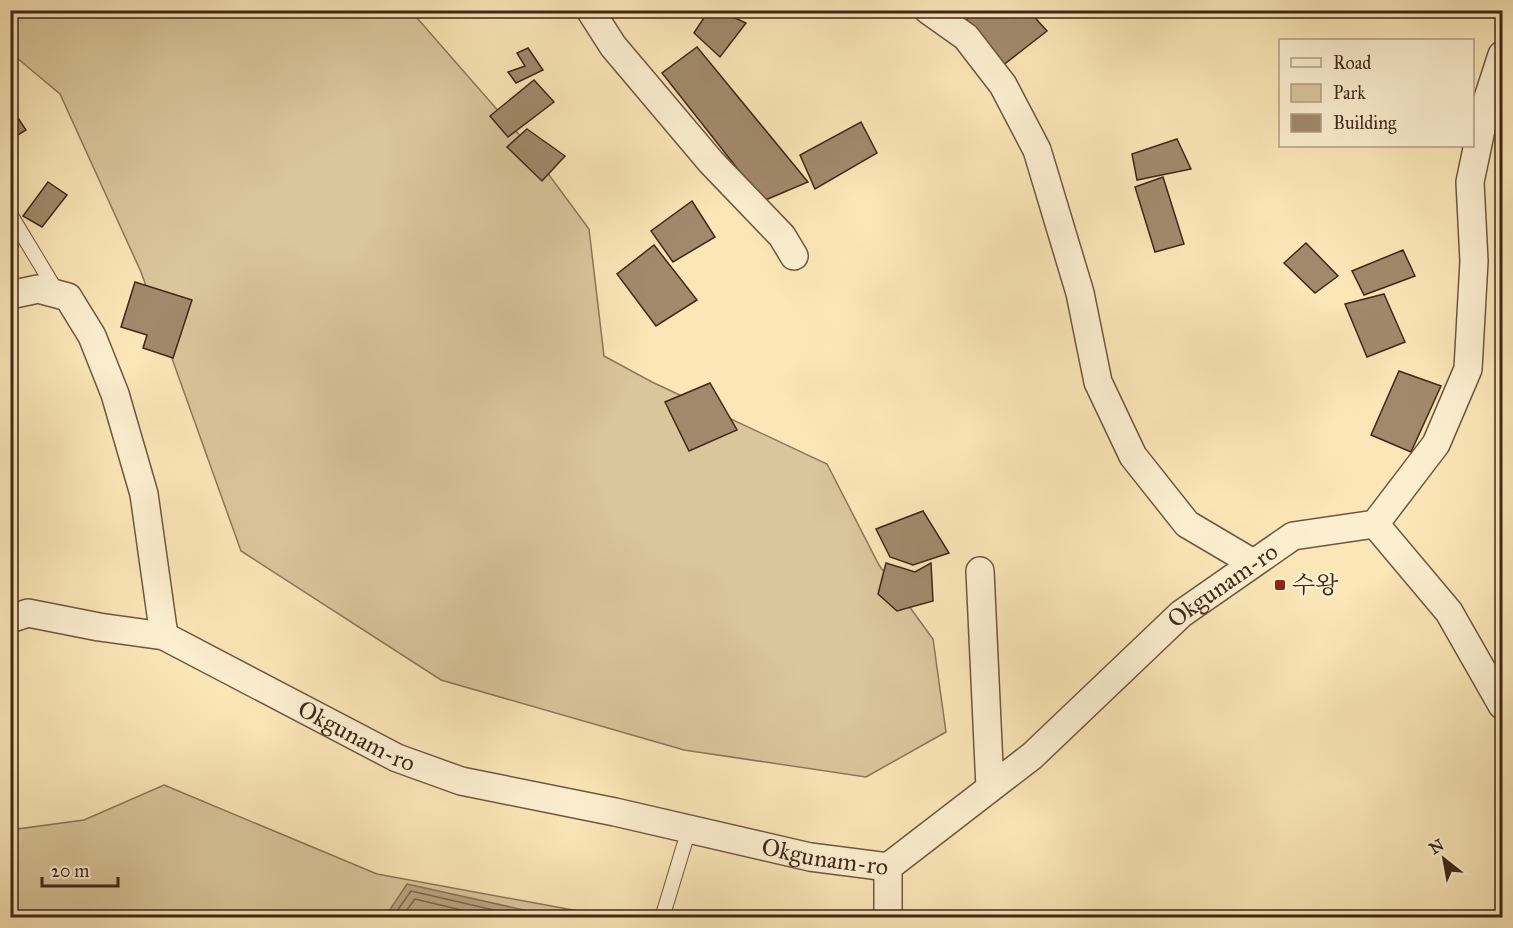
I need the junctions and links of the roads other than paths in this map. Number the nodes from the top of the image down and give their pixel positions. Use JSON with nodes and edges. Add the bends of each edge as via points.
{"nodes":[{"id":1,"x":590,"y":10,"type":"edge"},
{"id":2,"x":928,"y":10,"type":"edge"},
{"id":3,"x":1503,"y":55,"type":"edge"},
{"id":4,"x":10,"y":214,"type":"edge"},
{"id":5,"x":794,"y":256,"type":"dead end"},
{"id":6,"x":58,"y":294,"type":"junction"},
{"id":7,"x":10,"y":295,"type":"edge"},
{"id":8,"x":1375,"y":524,"type":"junction"},
{"id":9,"x":1253,"y":563,"type":"junction"},
{"id":10,"x":980,"y":570,"type":"dead end"},
{"id":11,"x":10,"y":619,"type":"edge"},
{"id":12,"x":164,"y":636,"type":"junction"},
{"id":13,"x":1503,"y":705,"type":"edge"},
{"id":14,"x":990,"y":788,"type":"junction"},
{"id":15,"x":689,"y":829,"type":"junction"},
{"id":16,"x":888,"y":867,"type":"junction"},
{"id":17,"x":662,"y":918,"type":"edge"},
{"id":18,"x":888,"y":918,"type":"edge"}],
"edges":[{"from":1,"to":5,"type":"street","via":[[613,46],[711,162],[783,236]]},
{"from":2,"to":9,"type":"street","via":[[966,37],[1003,85],[1037,150],[1080,293],[1098,382],[1133,456],[1187,524]]},
{"from":3,"to":8,"type":"street","via":[[1487,101],[1470,182],[1474,261],[1468,369],[1436,444]]},
{"from":4,"to":6,"type":"lane"},
{"from":6,"to":7,"type":"street","via":[[38,289]]},
{"from":6,"to":12,"type":"street","via":[[68,297],[92,336],[116,394],[144,494]]},
{"from":8,"to":9,"type":"street","name":"Okgunam-ro","via":[[1293,536]]},
{"from":8,"to":13,"type":"street","via":[[1449,612]]},
{"from":9,"to":14,"type":"street","name":"Okgunam-ro","via":[[1181,614],[1032,756]]},
{"from":10,"to":14,"type":"street"},
{"from":11,"to":12,"type":"street","name":"Okgunam-ro","via":[[28,613]]},
{"from":12,"to":15,"type":"street","name":"Okgunam-ro","via":[[397,758],[461,781]]},
{"from":14,"to":16,"type":"street","name":"Okgunam-ro"},
{"from":15,"to":16,"type":"street","name":"Okgunam-ro","via":[[810,857]]},
{"from":15,"to":17,"type":"lane"},
{"from":16,"to":18,"type":"street"}]}
